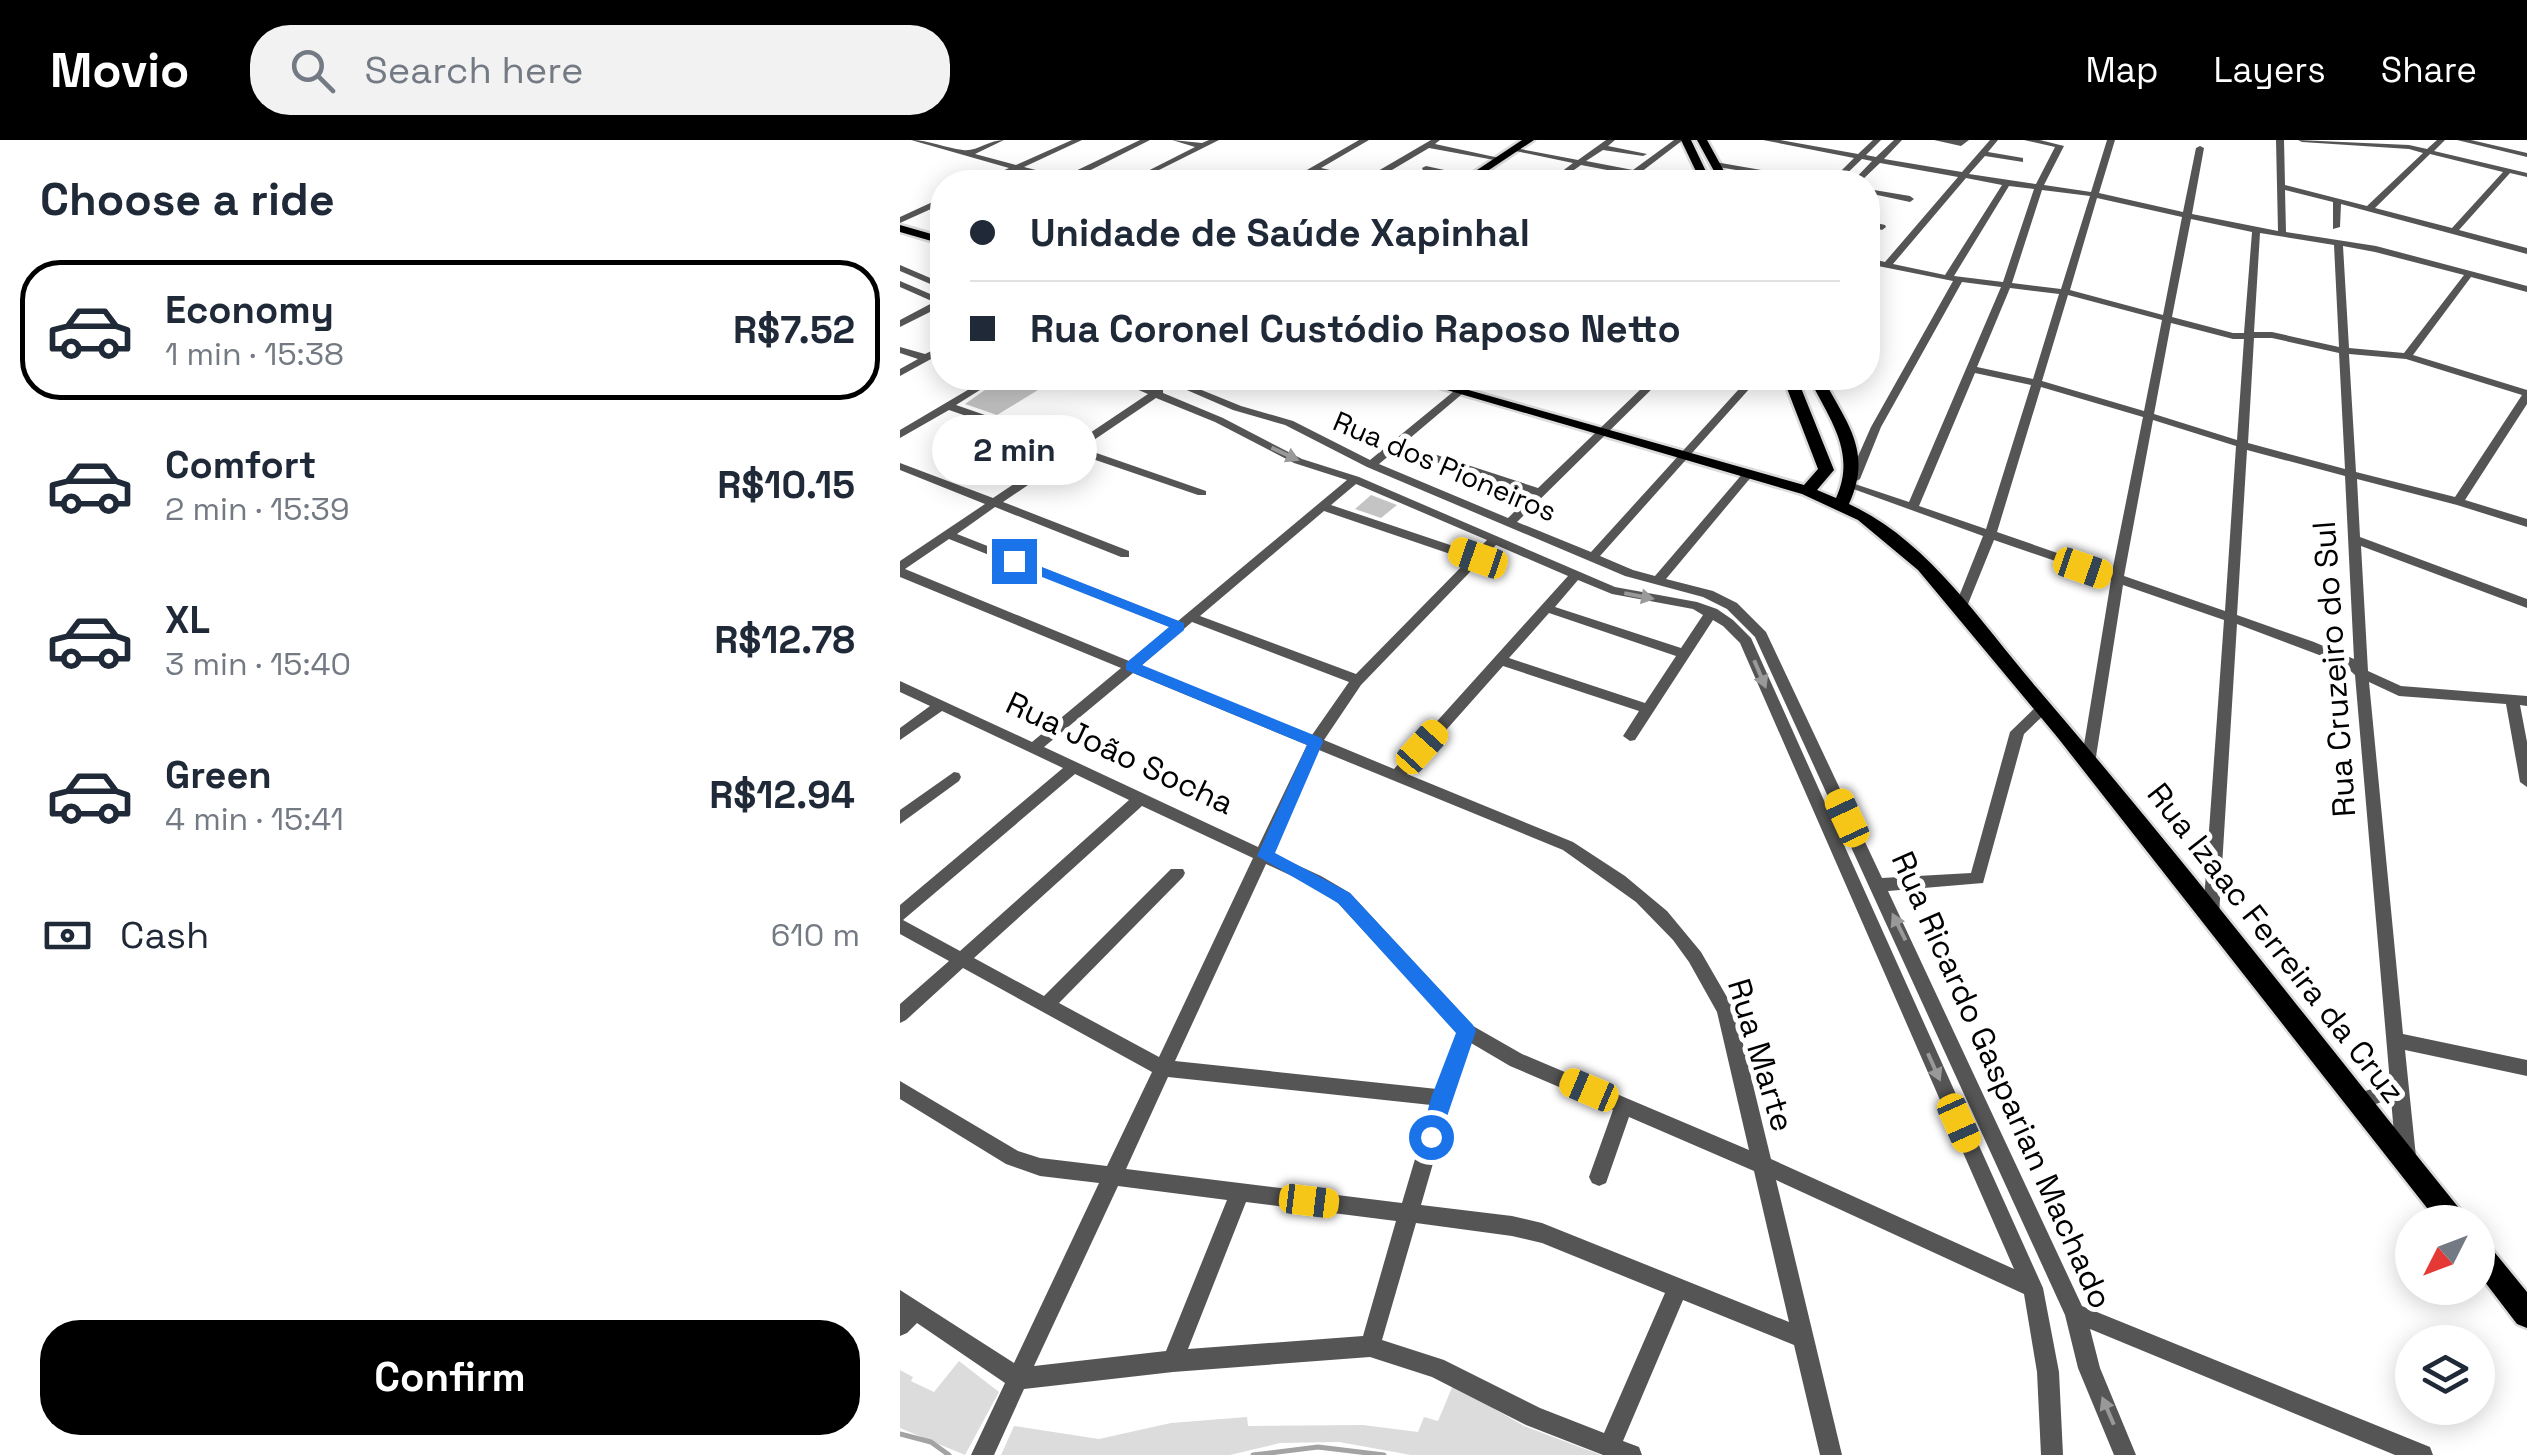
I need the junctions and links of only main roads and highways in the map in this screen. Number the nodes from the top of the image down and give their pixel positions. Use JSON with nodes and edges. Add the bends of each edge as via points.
{"nodes":[{"id":1,"x":1702,"y":140,"type":"edge"},
{"id":2,"x":1685,"y":142,"type":"edge"},
{"id":3,"x":1520,"y":143,"type":"edge"},
{"id":4,"x":1484,"y":170,"type":"edge"},
{"id":5,"x":1700,"y":170,"type":"edge"},
{"id":6,"x":1718,"y":170,"type":"edge"},
{"id":7,"x":900,"y":228,"type":"edge"},
{"id":8,"x":915,"y":233,"type":"junction"},
{"id":9,"x":930,"y":236,"type":"edge"},
{"id":10,"x":900,"y":240,"type":"edge"},
{"id":11,"x":1456,"y":390,"type":"edge"},
{"id":12,"x":1795,"y":390,"type":"edge"},
{"id":13,"x":1822,"y":390,"type":"edge"},
{"id":14,"x":1846,"y":434,"type":"junction"},
{"id":15,"x":1816,"y":438,"type":"junction"},
{"id":16,"x":1826,"y":470,"type":"junction"},
{"id":17,"x":1852,"y":482,"type":"junction"},
{"id":18,"x":1807,"y":491,"type":"junction"},
{"id":19,"x":1841,"y":504,"type":"junction"},
{"id":20,"x":2440,"y":1205,"type":"edge"},
{"id":21,"x":2495,"y":1274,"type":"edge"},
{"id":22,"x":2527,"y":1314,"type":"edge"}],
"edges":[{"from":1,"to":6,"type":"main road"},
{"from":2,"to":5,"type":"main road"},
{"from":3,"to":4,"type":"main road"},
{"from":7,"to":8,"type":"main road"},
{"from":8,"to":9,"type":"main road"},
{"from":8,"to":10,"type":"main road"},
{"from":11,"to":18,"type":"main road","name":"Rua Izaac Ferreira da Cruz"},
{"from":12,"to":15,"type":"main road"},
{"from":13,"to":14,"type":"main road"},
{"from":14,"to":15,"type":"main road"},
{"from":14,"to":17,"type":"main road"},
{"from":15,"to":16,"type":"main road"},
{"from":16,"to":17,"type":"main road","via":[[1835,480]]},
{"from":16,"to":18,"type":"main road"},
{"from":17,"to":19,"type":"main road"},
{"from":18,"to":19,"type":"main road","name":"Rua Izaac Ferreira da Cruz"},
{"from":19,"to":20,"type":"main road","name":"Rua Izaac Ferreira da Cruz","via":[[1896,540],[1940,585]]},
{"from":21,"to":22,"type":"main road"}]}
